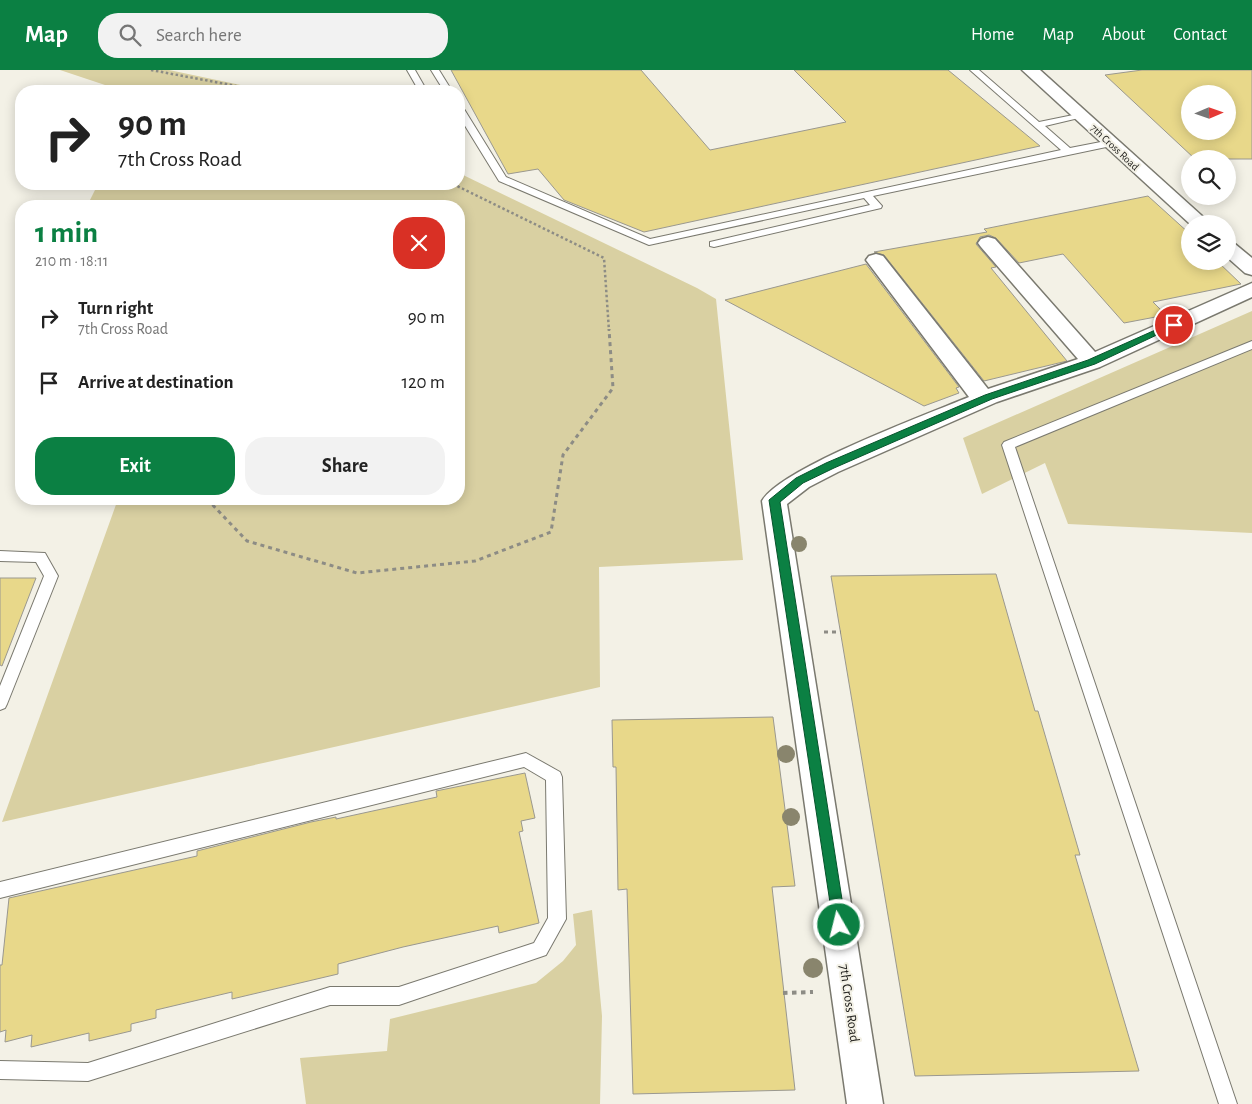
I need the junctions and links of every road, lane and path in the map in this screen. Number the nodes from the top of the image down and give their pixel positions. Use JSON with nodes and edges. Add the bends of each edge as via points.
{"nodes":[{"id":1,"x":150,"y":70,"type":"edge"},
{"id":2,"x":411,"y":70,"type":"edge"},
{"id":3,"x":435,"y":70,"type":"edge"},
{"id":4,"x":974,"y":70,"type":"edge"},
{"id":5,"x":1030,"y":70,"type":"edge"},
{"id":6,"x":231,"y":85,"type":"edge"},
{"id":7,"x":420,"y":85,"type":"edge"},
{"id":8,"x":444,"y":85,"type":"edge"},
{"id":9,"x":1080,"y":115,"type":"junction"},
{"id":10,"x":465,"y":119,"type":"edge"},
{"id":11,"x":1037,"y":125,"type":"junction"},
{"id":12,"x":1111,"y":143,"type":"junction"},
{"id":13,"x":1068,"y":151,"type":"junction"},
{"id":14,"x":464,"y":190,"type":"edge"},
{"id":15,"x":866,"y":195,"type":"junction"},
{"id":16,"x":1191,"y":215,"type":"edge"},
{"id":17,"x":988,"y":243,"type":"dead end"},
{"id":18,"x":714,"y":244,"type":"dead end"},
{"id":19,"x":1236,"y":255,"type":"edge"},
{"id":20,"x":876,"y":260,"type":"dead end"},
{"id":21,"x":1252,"y":269,"type":"edge"},
{"id":22,"x":1252,"y":289,"type":"edge"},
{"id":23,"x":1252,"y":345,"type":"edge"},
{"id":24,"x":1092,"y":362,"type":"junction"},
{"id":25,"x":983,"y":399,"type":"junction"},
{"id":26,"x":213,"y":505,"type":"edge"},
{"id":27,"x":0,"y":556,"type":"edge"},
{"id":28,"x":824,"y":632,"type":"dead end"},
{"id":29,"x":841,"y":632,"type":"dead end"},
{"id":30,"x":0,"y":704,"type":"edge"},
{"id":31,"x":0,"y":890,"type":"edge"},
{"id":32,"x":0,"y":1070,"type":"edge"},
{"id":33,"x":866,"y":1104,"type":"edge"},
{"id":34,"x":1228,"y":1104,"type":"edge"}],
"edges":[{"from":1,"to":6,"type":"path"},
{"from":2,"to":7,"type":"lane"},
{"from":3,"to":8,"type":"lane"},
{"from":4,"to":11,"type":"lane"},
{"from":5,"to":9,"type":"street","name":"7th Cross Road"},
{"from":9,"to":11,"type":"lane"},
{"from":9,"to":12,"type":"street","name":"7th Cross Road"},
{"from":10,"to":15,"type":"lane","via":[[502,179],[649,242]]},
{"from":11,"to":13,"type":"lane"},
{"from":12,"to":13,"type":"lane"},
{"from":12,"to":16,"type":"street","name":"7th Cross Road"},
{"from":13,"to":15,"type":"lane"},
{"from":14,"to":26,"type":"path","via":[[604,258],[612,388],[563,455],[551,532],[476,561],[357,573],[247,542]]},
{"from":15,"to":18,"type":"lane","via":[[876,206]]},
{"from":17,"to":24,"type":"street"},
{"from":19,"to":21,"type":"street"},
{"from":20,"to":25,"type":"street"},
{"from":22,"to":24,"type":"street","name":"7th Cross Road"},
{"from":23,"to":34,"type":"lane","via":[[1008,445]]},
{"from":24,"to":25,"type":"street","name":"7th Cross Road"},
{"from":25,"to":33,"type":"street","name":"7th Cross Road","via":[[800,480],[774,500]]},
{"from":27,"to":30,"type":"lane","via":[[40,557],[51,576]]},
{"from":28,"to":29,"type":"path"},
{"from":31,"to":32,"type":"lane","via":[[526,760],[554,777],[557,919],[540,949],[399,996],[330,996],[88,1072]]}]}
